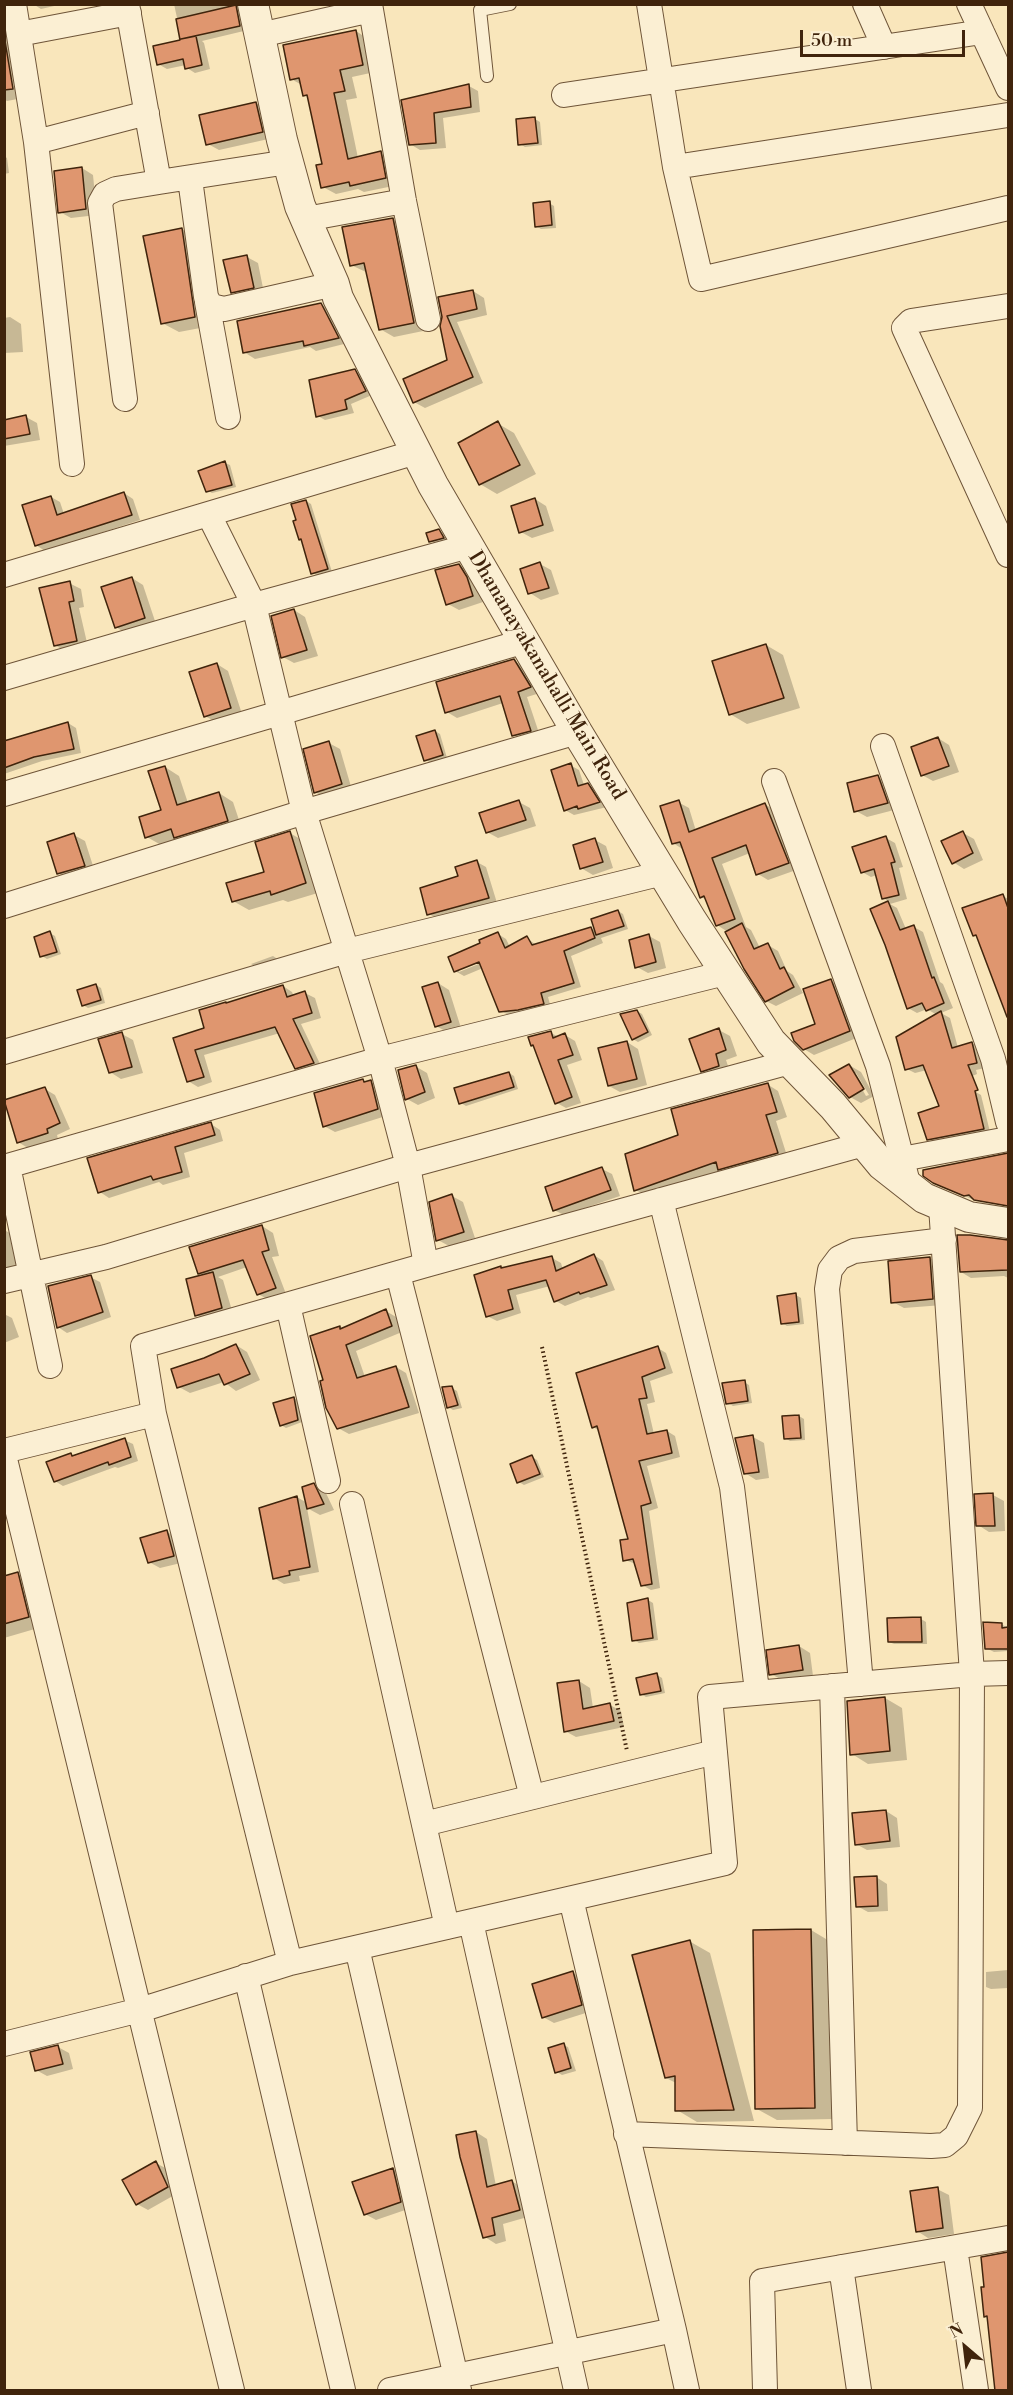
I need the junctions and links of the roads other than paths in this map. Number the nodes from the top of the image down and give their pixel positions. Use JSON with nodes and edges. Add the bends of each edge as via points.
{"nodes":[{"id":1,"x":14,"y":4,"type":"edge"},
{"id":2,"x":253,"y":4,"type":"edge"},
{"id":3,"x":510,"y":4,"type":"edge"},
{"id":4,"x":649,"y":4,"type":"edge"},
{"id":5,"x":866,"y":4,"type":"edge"},
{"id":6,"x":969,"y":4,"type":"edge"},
{"id":7,"x":370,"y":7,"type":"edge"},
{"id":8,"x":128,"y":9,"type":"edge"},
{"id":9,"x":982,"y":32,"type":"junction"},
{"id":10,"x":19,"y":34,"type":"junction"},
{"id":11,"x":260,"y":35,"type":"junction"},
{"id":12,"x":884,"y":47,"type":"junction"},
{"id":13,"x":486,"y":76,"type":"dead end"},
{"id":14,"x":661,"y":80,"type":"junction"},
{"id":15,"x":1008,"y":88,"type":"edge"},
{"id":16,"x":564,"y":95,"type":"dead end"},
{"id":17,"x":147,"y":113,"type":"junction"},
{"id":18,"x":1008,"y":115,"type":"edge"},
{"id":19,"x":36,"y":142,"type":"junction"},
{"id":20,"x":288,"y":162,"type":"junction"},
{"id":21,"x":675,"y":167,"type":"junction"},
{"id":22,"x":190,"y":179,"type":"junction"},
{"id":23,"x":159,"y":182,"type":"junction"},
{"id":24,"x":404,"y":201,"type":"junction"},
{"id":25,"x":1008,"y":208,"type":"edge"},
{"id":26,"x":306,"y":219,"type":"junction"},
{"id":27,"x":334,"y":284,"type":"junction"},
{"id":28,"x":207,"y":302,"type":"junction"},
{"id":29,"x":1008,"y":306,"type":"edge"},
{"id":30,"x":428,"y":319,"type":"dead end"},
{"id":31,"x":125,"y":399,"type":"dead end"},
{"id":32,"x":228,"y":417,"type":"dead end"},
{"id":33,"x":417,"y":452,"type":"junction"},
{"id":34,"x":72,"y":464,"type":"dead end"},
{"id":35,"x":209,"y":515,"type":"junction"},
{"id":36,"x":469,"y":546,"type":"junction"},
{"id":37,"x":1008,"y":555,"type":"edge"},
{"id":38,"x":4,"y":575,"type":"edge"},
{"id":39,"x":254,"y":605,"type":"junction"},
{"id":40,"x":525,"y":641,"type":"junction"},
{"id":41,"x":4,"y":678,"type":"edge"},
{"id":42,"x":279,"y":712,"type":"junction"},
{"id":43,"x":578,"y":732,"type":"junction"},
{"id":44,"x":883,"y":746,"type":"dead end"},
{"id":45,"x":774,"y":781,"type":"dead end"},
{"id":46,"x":4,"y":794,"type":"edge"},
{"id":47,"x":304,"y":812,"type":"junction"},
{"id":48,"x":663,"y":873,"type":"junction"},
{"id":49,"x":4,"y":906,"type":"edge"},
{"id":50,"x":347,"y":951,"type":"junction"},
{"id":51,"x":725,"y":973,"type":"junction"},
{"id":52,"x":4,"y":1053,"type":"edge"},
{"id":53,"x":380,"y":1059,"type":"junction"},
{"id":54,"x":790,"y":1062,"type":"junction"},
{"id":55,"x":1008,"y":1122,"type":"edge"},
{"id":56,"x":1008,"y":1139,"type":"edge"},
{"id":57,"x":864,"y":1144,"type":"junction"},
{"id":58,"x":6,"y":1166,"type":"edge"},
{"id":59,"x":408,"y":1166,"type":"junction"},
{"id":60,"x":906,"y":1173,"type":"junction"},
{"id":61,"x":661,"y":1200,"type":"junction"},
{"id":62,"x":941,"y":1206,"type":"junction"},
{"id":63,"x":1008,"y":1223,"type":"edge"},
{"id":64,"x":944,"y":1240,"type":"junction"},
{"id":65,"x":426,"y":1265,"type":"junction"},
{"id":66,"x":398,"y":1274,"type":"junction"},
{"id":67,"x":29,"y":1275,"type":"junction"},
{"id":68,"x":4,"y":1281,"type":"edge"},
{"id":69,"x":288,"y":1305,"type":"junction"},
{"id":70,"x":51,"y":1366,"type":"dead end"},
{"id":71,"x":154,"y":1414,"type":"junction"},
{"id":72,"x":4,"y":1453,"type":"edge"},
{"id":73,"x":328,"y":1481,"type":"dead end"},
{"id":74,"x":352,"y":1504,"type":"dead end"},
{"id":75,"x":1008,"y":1673,"type":"edge"},
{"id":76,"x":972,"y":1674,"type":"junction"},
{"id":77,"x":861,"y":1684,"type":"junction"},
{"id":78,"x":832,"y":1686,"type":"junction"},
{"id":79,"x":757,"y":1691,"type":"junction"},
{"id":80,"x":715,"y":1752,"type":"junction"},
{"id":81,"x":532,"y":1797,"type":"junction"},
{"id":82,"x":424,"y":1824,"type":"junction"},
{"id":83,"x":571,"y":1899,"type":"junction"},
{"id":84,"x":471,"y":1922,"type":"junction"},
{"id":85,"x":447,"y":1927,"type":"junction"},
{"id":86,"x":357,"y":1948,"type":"junction"},
{"id":87,"x":290,"y":1963,"type":"junction"},
{"id":88,"x":246,"y":1977,"type":"junction"},
{"id":89,"x":140,"y":2010,"type":"junction"},
{"id":90,"x":4,"y":2044,"type":"edge"},
{"id":91,"x":626,"y":2134,"type":"junction"},
{"id":92,"x":845,"y":2143,"type":"junction"},
{"id":93,"x":1008,"y":2238,"type":"edge"},
{"id":94,"x":955,"y":2248,"type":"junction"},
{"id":95,"x":841,"y":2267,"type":"junction"},
{"id":96,"x":674,"y":2330,"type":"junction"},
{"id":97,"x":568,"y":2353,"type":"junction"},
{"id":98,"x":457,"y":2384,"type":"edge"},
{"id":99,"x":232,"y":2391,"type":"edge"},
{"id":100,"x":343,"y":2391,"type":"edge"},
{"id":101,"x":390,"y":2391,"type":"edge"},
{"id":102,"x":576,"y":2391,"type":"edge"},
{"id":103,"x":687,"y":2391,"type":"edge"},
{"id":104,"x":765,"y":2391,"type":"edge"},
{"id":105,"x":859,"y":2391,"type":"edge"},
{"id":106,"x":976,"y":2391,"type":"edge"}],
"edges":[{"from":1,"to":10,"type":"street"},
{"from":2,"to":11,"type":"street","name":"Dhananayakanahalli Main Road"},
{"from":3,"to":13,"type":"lane","via":[[480,10]]},
{"from":4,"to":14,"type":"street"},
{"from":5,"to":12,"type":"street"},
{"from":6,"to":9,"type":"street"},
{"from":7,"to":11,"type":"street"},
{"from":7,"to":24,"type":"street"},
{"from":8,"to":10,"type":"street"},
{"from":8,"to":17,"type":"street"},
{"from":9,"to":12,"type":"street"},
{"from":9,"to":15,"type":"street"},
{"from":10,"to":19,"type":"street"},
{"from":11,"to":20,"type":"street","name":"Dhananayakanahalli Main Road"},
{"from":12,"to":14,"type":"street"},
{"from":14,"to":16,"type":"street"},
{"from":14,"to":21,"type":"street"},
{"from":17,"to":19,"type":"street"},
{"from":17,"to":23,"type":"street"},
{"from":18,"to":21,"type":"street"},
{"from":19,"to":34,"type":"street"},
{"from":20,"to":22,"type":"street"},
{"from":20,"to":26,"type":"street","name":"Dhananayakanahalli Main Road"},
{"from":21,"to":25,"type":"street","via":[[701,279]]},
{"from":22,"to":23,"type":"street"},
{"from":22,"to":28,"type":"street"},
{"from":23,"to":31,"type":"street","via":[[116,189],[105,194],[100,203]]},
{"from":24,"to":26,"type":"street"},
{"from":24,"to":30,"type":"street"},
{"from":26,"to":27,"type":"street","name":"Dhananayakanahalli Main Road"},
{"from":27,"to":28,"type":"street","via":[[224,309],[214,309]]},
{"from":27,"to":33,"type":"street","name":"Dhananayakanahalli Main Road"},
{"from":28,"to":32,"type":"street"},
{"from":29,"to":37,"type":"street","via":[[911,321],[904,328]]},
{"from":33,"to":35,"type":"street"},
{"from":33,"to":36,"type":"street","name":"Dhananayakanahalli Main Road"},
{"from":35,"to":38,"type":"street"},
{"from":35,"to":39,"type":"street"},
{"from":36,"to":39,"type":"street"},
{"from":36,"to":40,"type":"street","name":"Dhananayakanahalli Main Road"},
{"from":39,"to":41,"type":"street"},
{"from":39,"to":42,"type":"street"},
{"from":40,"to":42,"type":"street"},
{"from":40,"to":43,"type":"street","name":"Dhananayakanahalli Main Road"},
{"from":42,"to":46,"type":"street"},
{"from":42,"to":47,"type":"street"},
{"from":43,"to":47,"type":"street"},
{"from":43,"to":48,"type":"street","name":"Dhananayakanahalli Main Road"},
{"from":44,"to":55,"type":"street","via":[[993,1059]]},
{"from":45,"to":60,"type":"street","via":[[878,1066]]},
{"from":47,"to":49,"type":"street"},
{"from":47,"to":50,"type":"street"},
{"from":48,"to":50,"type":"street"},
{"from":48,"to":51,"type":"street","name":"Dhananayakanahalli Main Road"},
{"from":50,"to":52,"type":"street"},
{"from":50,"to":53,"type":"street"},
{"from":51,"to":53,"type":"street"},
{"from":51,"to":54,"type":"street","name":"Dhananayakanahalli Main Road","via":[[771,1042]]},
{"from":53,"to":58,"type":"street"},
{"from":53,"to":59,"type":"street"},
{"from":54,"to":57,"type":"street","name":"Dhananayakanahalli Main Road"},
{"from":54,"to":59,"type":"street"},
{"from":56,"to":60,"type":"street"},
{"from":57,"to":60,"type":"street","name":"Dhananayakanahalli Main Road","via":[[882,1165]]},
{"from":57,"to":61,"type":"street"},
{"from":58,"to":67,"type":"street"},
{"from":59,"to":65,"type":"street"},
{"from":59,"to":67,"type":"street","via":[[106,1257]]},
{"from":60,"to":62,"type":"street","name":"Dhananayakanahalli Main Road","via":[[924,1198]]},
{"from":61,"to":65,"type":"street"},
{"from":61,"to":79,"type":"street","via":[[732,1486]]},
{"from":62,"to":63,"type":"street","name":"Dhananayakanahalli Main Road","via":[[969,1217]]},
{"from":62,"to":64,"type":"street"},
{"from":64,"to":76,"type":"street"},
{"from":64,"to":77,"type":"street","via":[[854,1251],[839,1258],[830,1270],[827,1289]]},
{"from":65,"to":66,"type":"street"},
{"from":66,"to":69,"type":"street"},
{"from":66,"to":81,"type":"street"},
{"from":67,"to":68,"type":"street"},
{"from":67,"to":70,"type":"street"},
{"from":69,"to":71,"type":"street","via":[[143,1346]]},
{"from":69,"to":73,"type":"street"},
{"from":71,"to":72,"type":"street"},
{"from":71,"to":87,"type":"street"},
{"from":72,"to":89,"type":"street"},
{"from":74,"to":82,"type":"street"},
{"from":75,"to":76,"type":"street"},
{"from":76,"to":77,"type":"street"},
{"from":76,"to":92,"type":"street","via":[[970,2108],[961,2130],[945,2145]]},
{"from":77,"to":78,"type":"street"},
{"from":78,"to":79,"type":"street"},
{"from":78,"to":92,"type":"street"},
{"from":79,"to":80,"type":"street","via":[[710,1697]]},
{"from":80,"to":81,"type":"street"},
{"from":80,"to":83,"type":"street","via":[[725,1863]]},
{"from":81,"to":82,"type":"street"},
{"from":82,"to":85,"type":"street"},
{"from":83,"to":84,"type":"street"},
{"from":83,"to":91,"type":"street"},
{"from":84,"to":85,"type":"street"},
{"from":84,"to":97,"type":"street"},
{"from":85,"to":86,"type":"street"},
{"from":86,"to":87,"type":"street"},
{"from":86,"to":98,"type":"street"},
{"from":87,"to":88,"type":"street"},
{"from":88,"to":89,"type":"street"},
{"from":88,"to":100,"type":"street"},
{"from":89,"to":90,"type":"street"},
{"from":89,"to":99,"type":"street"},
{"from":91,"to":92,"type":"street"},
{"from":91,"to":96,"type":"street"},
{"from":93,"to":94,"type":"street"},
{"from":94,"to":95,"type":"street"},
{"from":94,"to":106,"type":"street"},
{"from":95,"to":104,"type":"street","via":[[762,2281]]},
{"from":95,"to":105,"type":"street"},
{"from":96,"to":97,"type":"street"},
{"from":96,"to":103,"type":"street"},
{"from":97,"to":98,"type":"street"},
{"from":97,"to":102,"type":"street"},
{"from":98,"to":101,"type":"street"}]}
